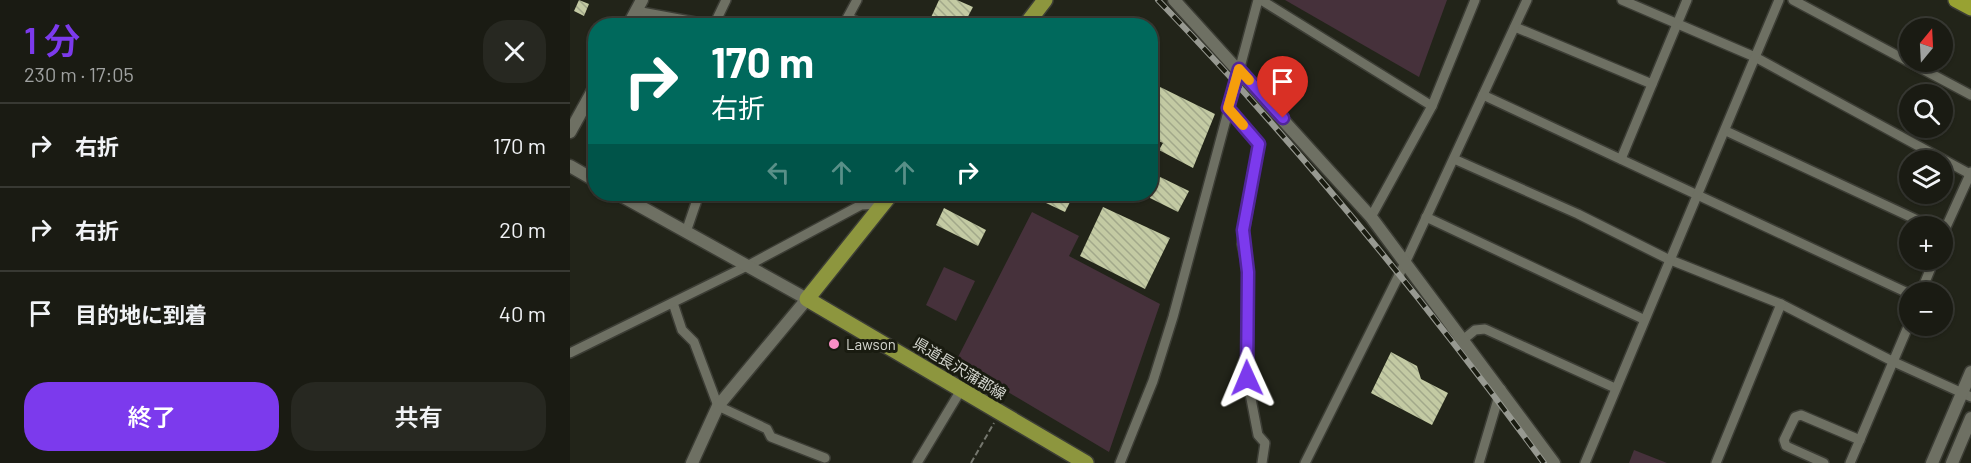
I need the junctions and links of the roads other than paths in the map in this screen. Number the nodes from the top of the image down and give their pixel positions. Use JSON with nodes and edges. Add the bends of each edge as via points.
{"nodes":[{"id":1,"x":726,"y":0,"type":"edge"},
{"id":2,"x":857,"y":0,"type":"edge"},
{"id":3,"x":1045,"y":0,"type":"edge"},
{"id":4,"x":1174,"y":0,"type":"edge"},
{"id":5,"x":1259,"y":0,"type":"edge"},
{"id":6,"x":1475,"y":0,"type":"edge"},
{"id":7,"x":1527,"y":0,"type":"edge"},
{"id":8,"x":1622,"y":0,"type":"edge"},
{"id":9,"x":1688,"y":0,"type":"edge"},
{"id":10,"x":1779,"y":0,"type":"edge"},
{"id":11,"x":1793,"y":0,"type":"edge"},
{"id":12,"x":1956,"y":0,"type":"edge"},
{"id":13,"x":639,"y":6,"type":"edge"},
{"id":14,"x":1971,"y":8,"type":"edge"},
{"id":15,"x":688,"y":18,"type":"edge"},
{"id":16,"x":719,"y":18,"type":"edge"},
{"id":17,"x":848,"y":18,"type":"edge"},
{"id":18,"x":1031,"y":18,"type":"edge"},
{"id":19,"x":1678,"y":24,"type":"junction"},
{"id":20,"x":1515,"y":27,"type":"junction"},
{"id":21,"x":1755,"y":57,"type":"junction"},
{"id":22,"x":1239,"y":69,"type":"junction"},
{"id":23,"x":1652,"y":84,"type":"junction"},
{"id":24,"x":1483,"y":95,"type":"junction"},
{"id":25,"x":1971,"y":95,"type":"edge"},
{"id":26,"x":588,"y":99,"type":"edge"},
{"id":27,"x":1432,"y":106,"type":"junction"},
{"id":28,"x":1228,"y":108,"type":"junction"},
{"id":29,"x":1726,"y":131,"type":"junction"},
{"id":30,"x":570,"y":132,"type":"edge"},
{"id":31,"x":1454,"y":159,"type":"junction"},
{"id":32,"x":1621,"y":159,"type":"junction"},
{"id":33,"x":570,"y":166,"type":"edge"},
{"id":34,"x":1971,"y":173,"type":"edge"},
{"id":35,"x":588,"y":176,"type":"edge"},
{"id":36,"x":1696,"y":194,"type":"junction"},
{"id":37,"x":631,"y":201,"type":"edge"},
{"id":38,"x":697,"y":201,"type":"edge"},
{"id":39,"x":879,"y":201,"type":"edge"},
{"id":40,"x":884,"y":201,"type":"edge"},
{"id":41,"x":1909,"y":216,"type":"edge"},
{"id":42,"x":1951,"y":216,"type":"edge"},
{"id":43,"x":1371,"y":217,"type":"junction"},
{"id":44,"x":1426,"y":218,"type":"junction"},
{"id":45,"x":686,"y":232,"type":"junction"},
{"id":46,"x":1668,"y":259,"type":"junction"},
{"id":47,"x":1406,"y":261,"type":"junction"},
{"id":48,"x":747,"y":266,"type":"junction"},
{"id":49,"x":1899,"y":289,"type":"edge"},
{"id":50,"x":807,"y":299,"type":"junction"},
{"id":51,"x":673,"y":303,"type":"junction"},
{"id":52,"x":1781,"y":304,"type":"junction"},
{"id":53,"x":1643,"y":319,"type":"junction"},
{"id":54,"x":1904,"y":336,"type":"edge"},
{"id":55,"x":1464,"y":339,"type":"junction"},
{"id":56,"x":570,"y":353,"type":"edge"},
{"id":57,"x":1894,"y":362,"type":"junction"},
{"id":58,"x":1971,"y":372,"type":"edge"},
{"id":59,"x":1616,"y":388,"type":"junction"},
{"id":60,"x":1501,"y":389,"type":"junction"},
{"id":61,"x":961,"y":390,"type":"junction"},
{"id":62,"x":1966,"y":395,"type":"edge"},
{"id":63,"x":718,"y":406,"type":"junction"},
{"id":64,"x":1971,"y":418,"type":"edge"},
{"id":65,"x":1860,"y":440,"type":"junction"},
{"id":66,"x":825,"y":458,"type":"dead end"},
{"id":67,"x":692,"y":463,"type":"edge"},
{"id":68,"x":917,"y":463,"type":"edge"},
{"id":69,"x":1086,"y":463,"type":"edge"},
{"id":70,"x":1120,"y":463,"type":"edge"},
{"id":71,"x":1262,"y":463,"type":"edge"},
{"id":72,"x":1305,"y":463,"type":"edge"},
{"id":73,"x":1479,"y":463,"type":"edge"},
{"id":74,"x":1554,"y":463,"type":"edge"},
{"id":75,"x":1585,"y":463,"type":"edge"},
{"id":76,"x":1716,"y":463,"type":"edge"},
{"id":77,"x":1824,"y":463,"type":"edge"},
{"id":78,"x":1850,"y":463,"type":"edge"},
{"id":79,"x":1932,"y":463,"type":"edge"},
{"id":80,"x":1952,"y":463,"type":"edge"}],
"edges":[{"from":1,"to":16,"type":"street"},
{"from":2,"to":17,"type":"street"},
{"from":3,"to":18,"type":"main road"},
{"from":4,"to":22,"type":"street"},
{"from":5,"to":22,"type":"street"},
{"from":5,"to":27,"type":"street"},
{"from":6,"to":27,"type":"street"},
{"from":7,"to":20,"type":"street"},
{"from":8,"to":19,"type":"street"},
{"from":9,"to":19,"type":"street"},
{"from":10,"to":21,"type":"street"},
{"from":11,"to":25,"type":"street"},
{"from":12,"to":14,"type":"highway"},
{"from":13,"to":15,"type":"street"},
{"from":19,"to":21,"type":"street"},
{"from":19,"to":23,"type":"street"},
{"from":20,"to":23,"type":"street"},
{"from":20,"to":24,"type":"street"},
{"from":21,"to":29,"type":"street"},
{"from":21,"to":34,"type":"street"},
{"from":22,"to":28,"type":"street"},
{"from":22,"to":43,"type":"street"},
{"from":23,"to":32,"type":"street"},
{"from":24,"to":31,"type":"street"},
{"from":24,"to":32,"type":"street"},
{"from":26,"to":30,"type":"street"},
{"from":27,"to":43,"type":"street"},
{"from":28,"to":70,"type":"street","via":[[1173,317],[1153,381]]},
{"from":28,"to":71,"type":"street","via":[[1259,144],[1242,244],[1248,272],[1247,378],[1258,435],[1266,443]]},
{"from":29,"to":36,"type":"street"},
{"from":29,"to":41,"type":"street"},
{"from":31,"to":44,"type":"street"},
{"from":31,"to":46,"type":"street"},
{"from":32,"to":36,"type":"street"},
{"from":33,"to":35,"type":"street"},
{"from":34,"to":42,"type":"street"},
{"from":36,"to":46,"type":"street"},
{"from":36,"to":49,"type":"street"},
{"from":37,"to":45,"type":"street"},
{"from":38,"to":45,"type":"street"},
{"from":39,"to":48,"type":"street","via":[[861,206]]},
{"from":40,"to":50,"type":"main road"},
{"from":43,"to":47,"type":"street"},
{"from":44,"to":47,"type":"street"},
{"from":44,"to":53,"type":"street"},
{"from":45,"to":48,"type":"street"},
{"from":46,"to":52,"type":"street"},
{"from":46,"to":53,"type":"street"},
{"from":47,"to":55,"type":"street"},
{"from":47,"to":72,"type":"street"},
{"from":48,"to":50,"type":"street"},
{"from":48,"to":51,"type":"street"},
{"from":50,"to":61,"type":"main road","name":"県道長沢蒲郡線"},
{"from":50,"to":63,"type":"street"},
{"from":51,"to":56,"type":"street"},
{"from":51,"to":63,"type":"street","via":[[679,324],[694,342]]},
{"from":52,"to":57,"type":"street"},
{"from":52,"to":76,"type":"street"},
{"from":53,"to":59,"type":"street"},
{"from":54,"to":57,"type":"street"},
{"from":55,"to":59,"type":"street","via":[[1475,330],[1485,329]]},
{"from":55,"to":60,"type":"street"},
{"from":57,"to":62,"type":"street"},
{"from":57,"to":65,"type":"street"},
{"from":58,"to":62,"type":"street"},
{"from":59,"to":75,"type":"street"},
{"from":60,"to":73,"type":"street"},
{"from":60,"to":74,"type":"street"},
{"from":61,"to":68,"type":"street"},
{"from":61,"to":69,"type":"main road","name":"県道長沢蒲郡線"},
{"from":62,"to":79,"type":"street"},
{"from":63,"to":66,"type":"street","via":[[767,429],[771,437]]},
{"from":63,"to":67,"type":"street"},
{"from":64,"to":80,"type":"street"},
{"from":65,"to":77,"type":"street","via":[[1801,415],[1795,417],[1784,440],[1786,446]]},
{"from":65,"to":78,"type":"street"}]}
